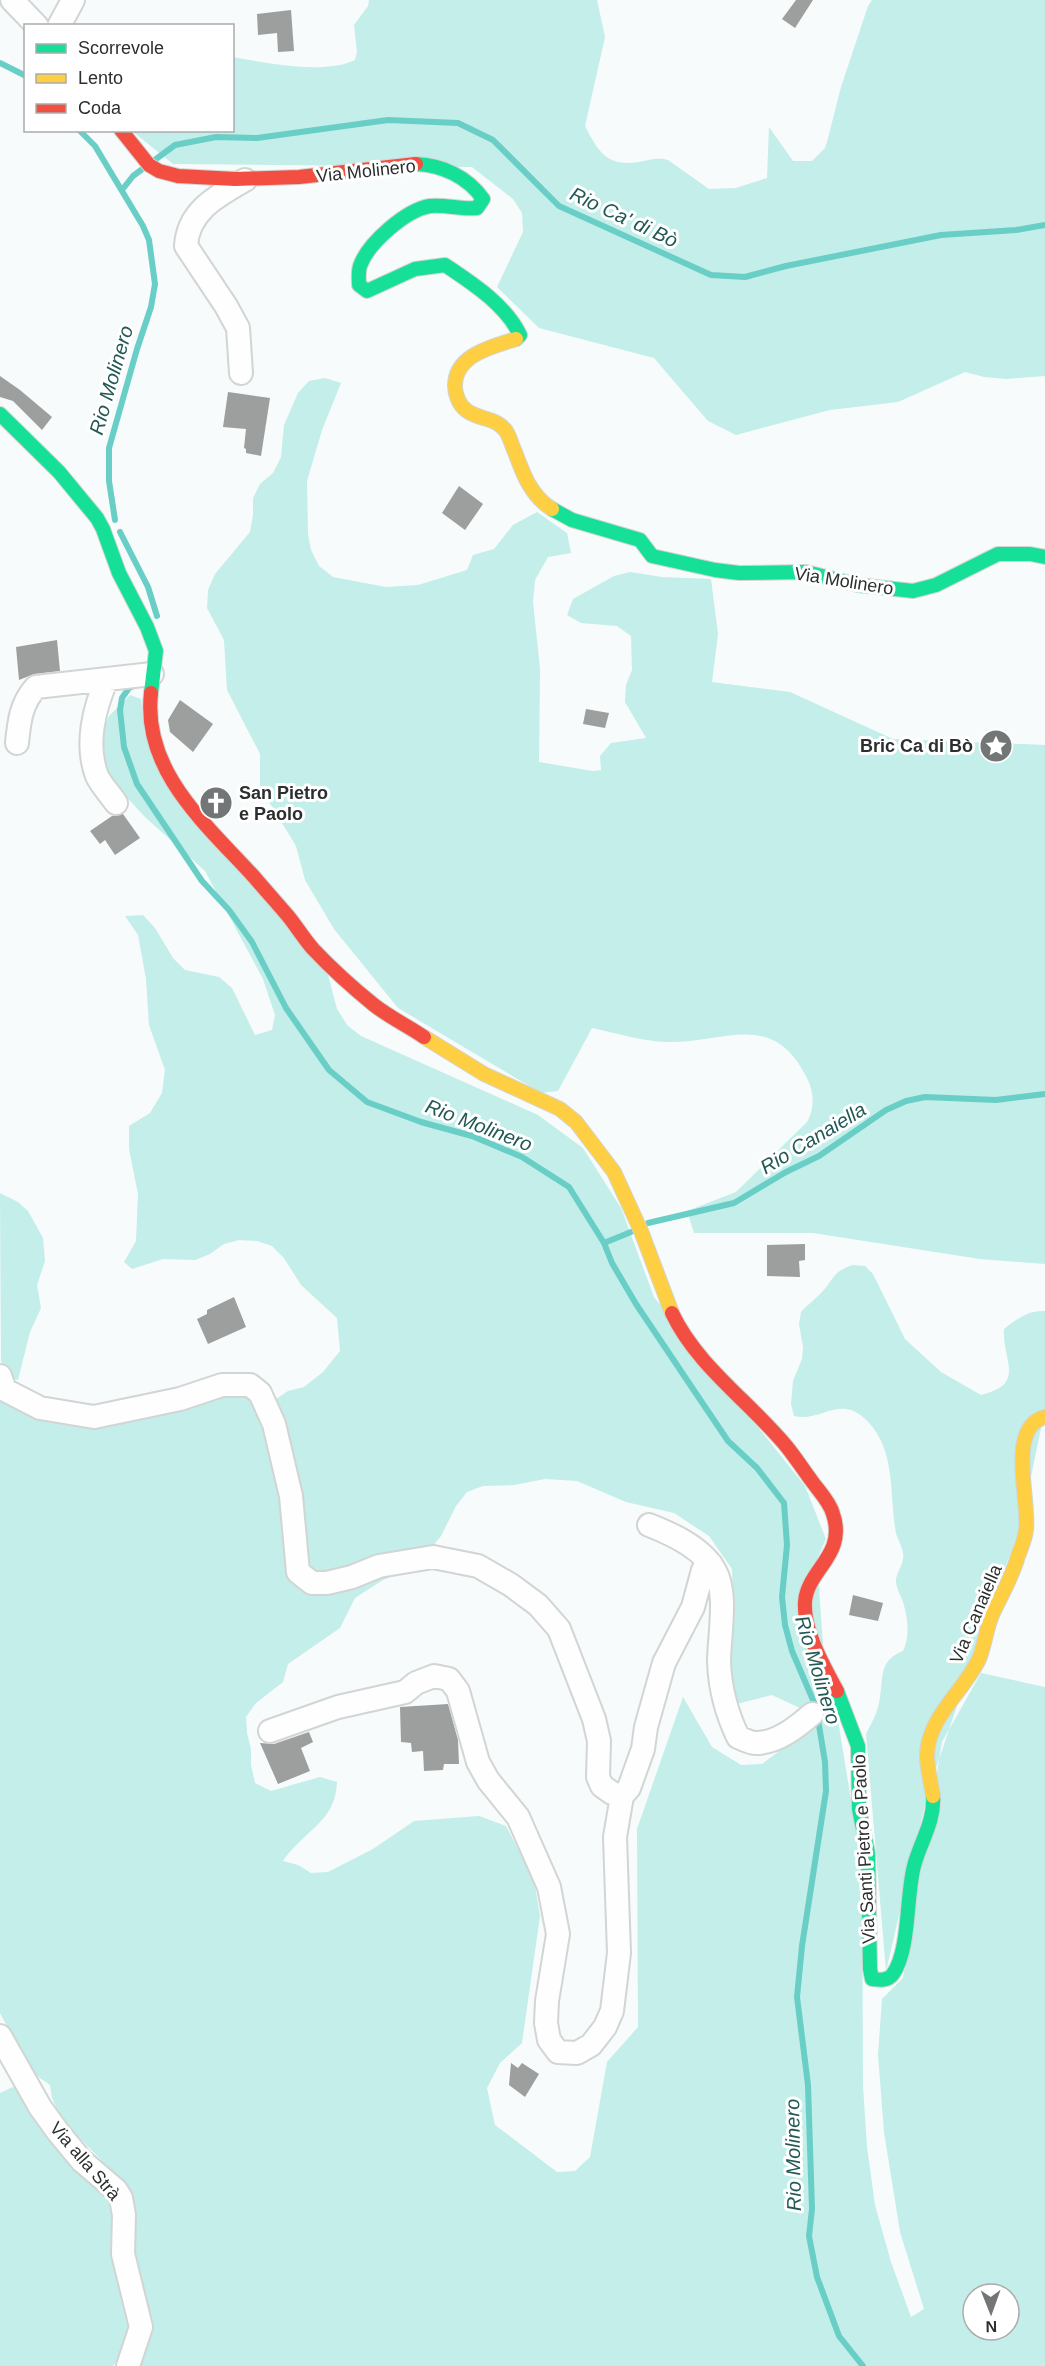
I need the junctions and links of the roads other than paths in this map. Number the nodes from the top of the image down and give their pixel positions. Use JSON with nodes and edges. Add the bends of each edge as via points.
{"nodes":[{"id":1,"x":12,"y":0,"type":"edge"},
{"id":2,"x":73,"y":0,"type":"edge"},
{"id":3,"x":35,"y":24,"type":"edge"},
{"id":4,"x":60,"y":24,"type":"edge"},
{"id":5,"x":123,"y":132,"type":"edge"},
{"id":6,"x":245,"y":180,"type":"junction"},
{"id":7,"x":241,"y":373,"type":"dead end"},
{"id":8,"x":0,"y":414,"type":"edge"},
{"id":9,"x":1045,"y":557,"type":"edge"},
{"id":10,"x":107,"y":679,"type":"junction"},
{"id":11,"x":152,"y":681,"type":"junction"},
{"id":12,"x":17,"y":743,"type":"dead end"},
{"id":13,"x":116,"y":803,"type":"dead end"},
{"id":14,"x":0,"y":1376,"type":"edge"},
{"id":15,"x":1045,"y":1417,"type":"edge"},
{"id":16,"x":649,"y":1525,"type":"dead end"},
{"id":17,"x":711,"y":1564,"type":"junction"},
{"id":18,"x":812,"y":1714,"type":"dead end"},
{"id":19,"x":270,"y":1731,"type":"dead end"},
{"id":20,"x":622,"y":1796,"type":"junction"},
{"id":21,"x":872,"y":1980,"type":"joint"},
{"id":22,"x":0,"y":2036,"type":"edge"},
{"id":23,"x":128,"y":2366,"type":"edge"}],
"edges":[{"from":1,"to":3,"type":"street"},
{"from":2,"to":4,"type":"street"},
{"from":5,"to":6,"type":"street","name":"Via Molinero","via":[[154,168],[178,176]]},
{"from":6,"to":7,"type":"street","via":[[199,211],[186,235],[186,246],[238,328]]},
{"from":6,"to":9,"type":"street","name":"Via Molinero","via":[[330,176],[412,164],[430,165],[478,190],[483,200],[477,208],[468,210],[446,204],[424,207],[400,221],[370,248],[360,267],[359,285],[367,291],[415,269],[445,265],[513,320],[520,335],[517,339],[491,346],[463,364],[455,375],[455,391],[460,405],[468,412],[498,422],[507,432],[529,487],[548,506],[572,520],[640,540],[652,556],[696,566],[739,573],[806,572],[858,585],[913,591],[936,585],[998,554]]},
{"from":8,"to":11,"type":"street","name":"Via Santi Pietro e Paolo","via":[[59,472],[97,518],[156,651]]},
{"from":10,"to":11,"type":"street"},
{"from":10,"to":12,"type":"street","via":[[36,687],[24,705]]},
{"from":10,"to":13,"type":"street","via":[[93,727],[92,754],[97,776]]},
{"from":11,"to":21,"type":"street","name":"Via Santi Pietro e Paolo","via":[[153,737],[179,793],[209,831],[288,916],[312,948],[375,1006],[484,1074],[560,1109],[576,1122],[614,1172],[680,1330],[786,1447],[833,1512],[837,1530],[834,1542],[809,1588],[806,1614],[817,1652],[839,1694],[858,1746],[860,1809],[868,1853]]},
{"from":14,"to":20,"type":"street","via":[[5,1390],[40,1408],[94,1417],[180,1399],[222,1385],[250,1385],[261,1393],[274,1424],[291,1496],[298,1572],[312,1583],[327,1583],[379,1566],[433,1557],[478,1566],[511,1585],[538,1605],[559,1629],[594,1719],[599,1741],[598,1777],[602,1786]]},
{"from":15,"to":21,"type":"street","name":"Via Canaiella","via":[[1030,1425],[1022,1446],[1026,1530],[1012,1578],[992,1616],[979,1658],[939,1717],[931,1736],[927,1755],[934,1799],[929,1827],[913,1868],[898,1966],[888,1979]]},
{"from":16,"to":17,"type":"street","via":[[681,1538]]},
{"from":17,"to":18,"type":"street","via":[[721,1586],[722,1695],[738,1737],[755,1743],[776,1739]]},
{"from":17,"to":20,"type":"street","via":[[703,1570],[690,1616],[664,1663],[643,1749],[629,1788]]},
{"from":19,"to":20,"type":"street","via":[[338,1707],[405,1692],[434,1676],[449,1679],[458,1691],[478,1762],[518,1817],[549,1887],[558,1934],[546,2023],[549,2040],[558,2052],[577,2053],[591,2045],[612,2011],[620,1953],[615,1837]]},
{"from":22,"to":23,"type":"street","name":"Via alla Strà","via":[[58,2132],[122,2198],[123,2254],[141,2327]]}]}
